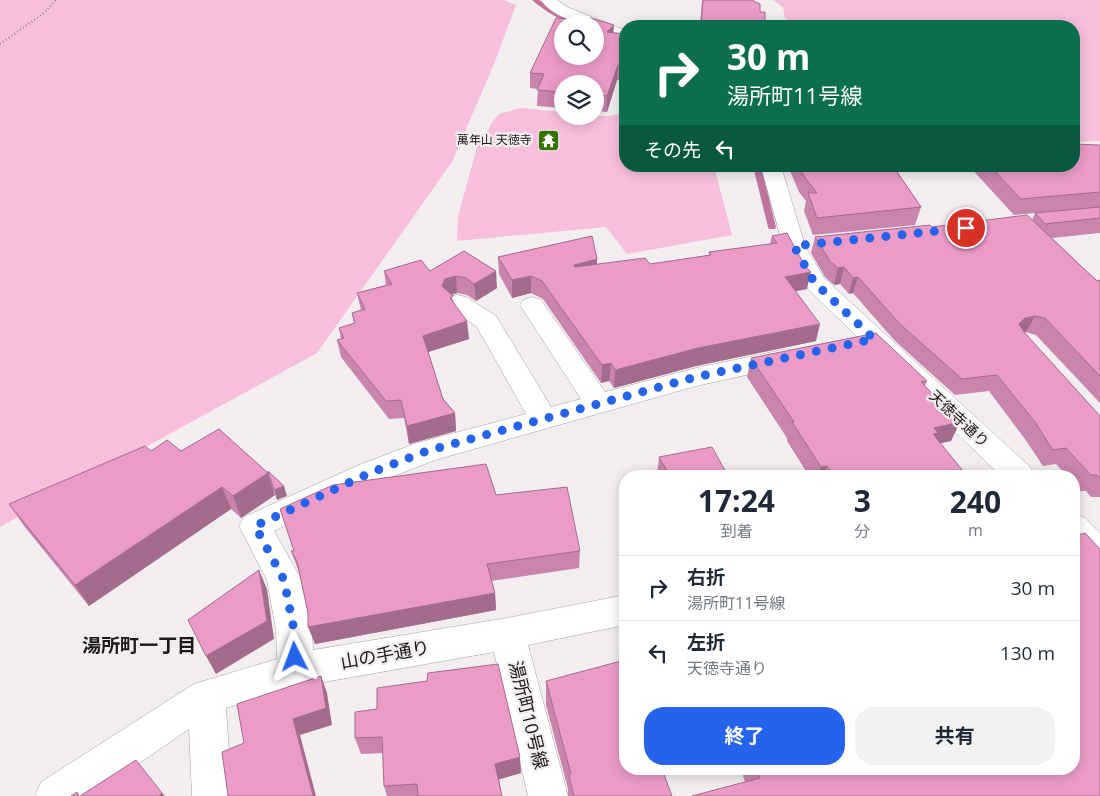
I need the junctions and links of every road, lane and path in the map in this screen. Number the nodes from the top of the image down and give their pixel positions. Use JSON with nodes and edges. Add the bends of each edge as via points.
{"nodes":[{"id":1,"x":56,"y":0,"type":"edge"},
{"id":2,"x":548,"y":0,"type":"edge"},
{"id":3,"x":574,"y":15,"type":"edge"},
{"id":4,"x":604,"y":28,"type":"edge"},
{"id":5,"x":619,"y":34,"type":"edge"},
{"id":6,"x":0,"y":44,"type":"edge"},
{"id":7,"x":774,"y":172,"type":"edge"},
{"id":8,"x":457,"y":302,"type":"dead end"},
{"id":9,"x":532,"y":305,"type":"dead end"},
{"id":10,"x":874,"y":339,"type":"junction"},
{"id":11,"x":846,"y":345,"type":"edge"},
{"id":12,"x":808,"y":353,"type":"edge"},
{"id":13,"x":598,"y":403,"type":"junction"},
{"id":14,"x":543,"y":418,"type":"junction"},
{"id":15,"x":1014,"y":470,"type":"edge"},
{"id":16,"x":1081,"y":528,"type":"edge"},
{"id":17,"x":1100,"y":555,"type":"edge"},
{"id":18,"x":619,"y":611,"type":"edge"},
{"id":19,"x":508,"y":634,"type":"junction"},
{"id":20,"x":296,"y":670,"type":"junction"},
{"id":21,"x":207,"y":696,"type":"junction"},
{"id":22,"x":55,"y":796,"type":"edge"},
{"id":23,"x":212,"y":796,"type":"edge"},
{"id":24,"x":548,"y":796,"type":"edge"}],
"edges":[{"from":1,"to":6,"type":"path","via":[[44,13]]},
{"from":2,"to":3,"type":"street"},
{"from":4,"to":5,"type":"street"},
{"from":7,"to":10,"type":"street","name":"天徳寺通り","via":[[804,245],[814,282]]},
{"from":8,"to":14,"type":"street","via":[[487,322]]},
{"from":9,"to":13,"type":"street"},
{"from":10,"to":11,"type":"street"},
{"from":10,"to":15,"type":"street","name":"天徳寺通り"},
{"from":12,"to":13,"type":"street","via":[[696,377]]},
{"from":13,"to":14,"type":"street"},
{"from":14,"to":20,"type":"street","via":[[427,451],[370,473],[255,526],[284,580],[294,630]]},
{"from":16,"to":17,"type":"street"},
{"from":18,"to":19,"type":"street","name":"山の手通り"},
{"from":19,"to":20,"type":"street","name":"山の手通り"},
{"from":19,"to":24,"type":"street","name":"湯所町10号線"},
{"from":20,"to":21,"type":"street","name":"山の手通り"},
{"from":21,"to":22,"type":"street","name":"山の手通り"},
{"from":21,"to":23,"type":"street"}]}
